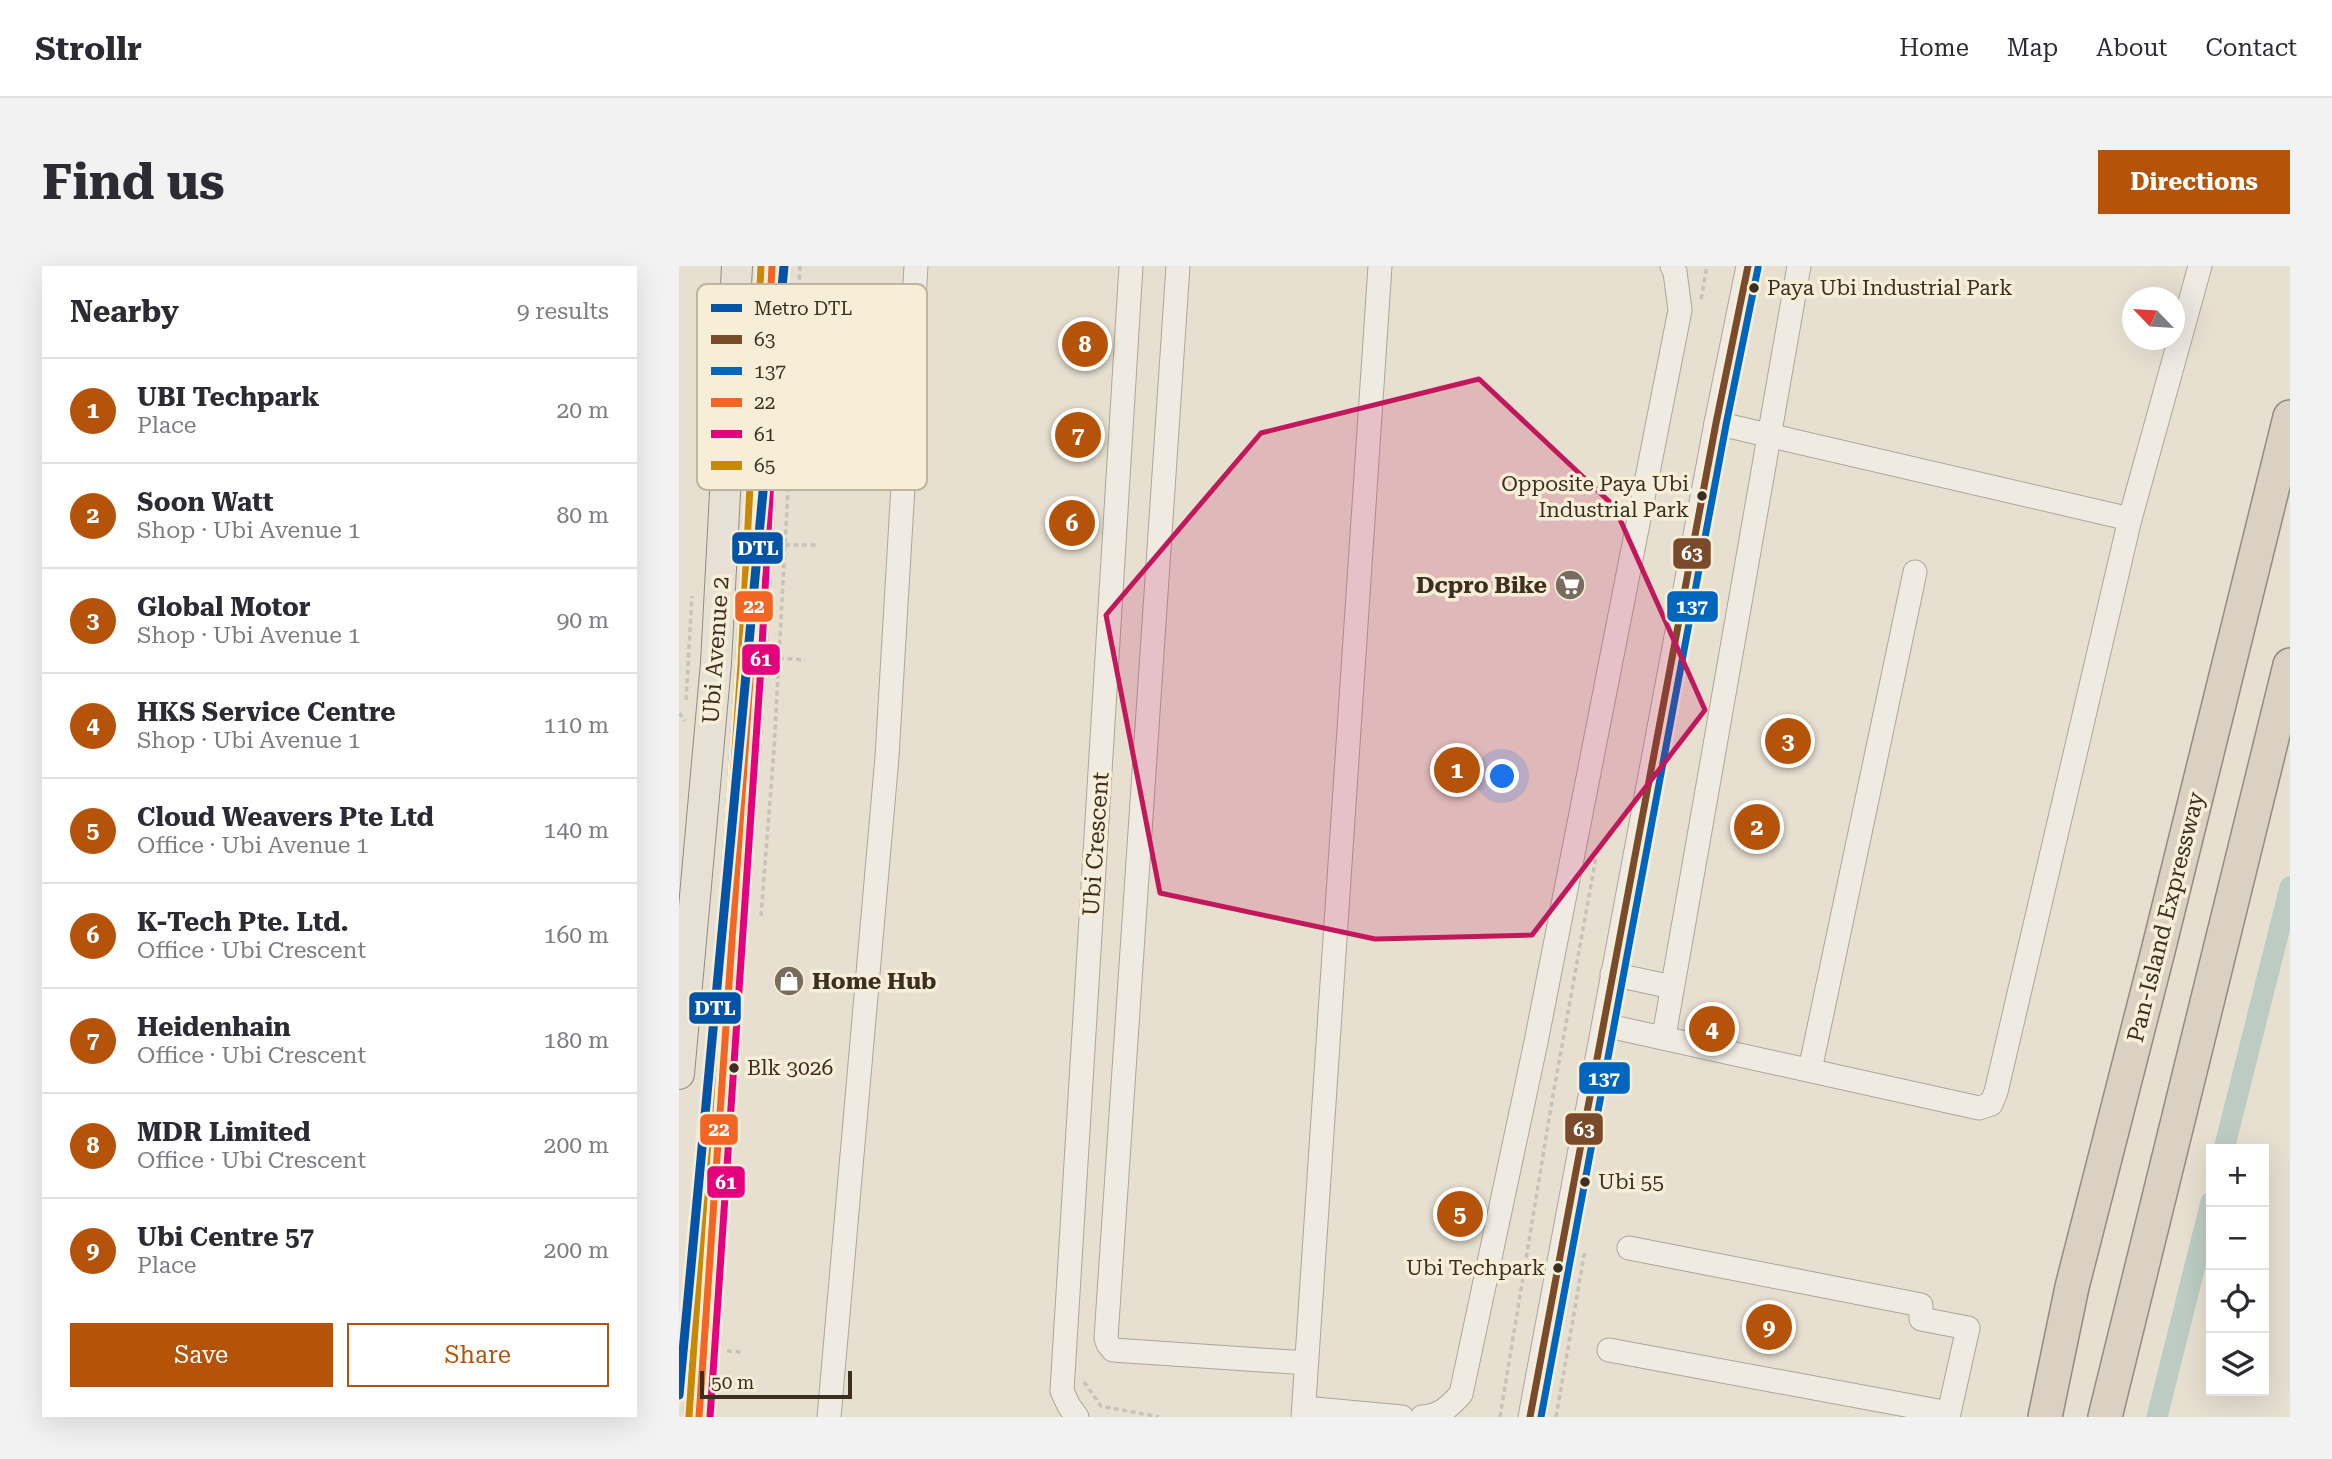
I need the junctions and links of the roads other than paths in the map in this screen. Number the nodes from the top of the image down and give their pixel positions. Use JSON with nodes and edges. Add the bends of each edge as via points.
{"nodes":[{"id":1,"x":737,"y":266,"type":"edge"},
{"id":2,"x":772,"y":266,"type":"edge"},
{"id":3,"x":916,"y":266,"type":"edge"},
{"id":4,"x":1131,"y":266,"type":"edge"},
{"id":5,"x":1178,"y":266,"type":"edge"},
{"id":6,"x":1380,"y":266,"type":"edge"},
{"id":7,"x":1672,"y":266,"type":"edge"},
{"id":8,"x":1748,"y":266,"type":"edge"},
{"id":9,"x":1799,"y":266,"type":"edge"},
{"id":10,"x":2200,"y":266,"type":"edge"},
{"id":11,"x":736,"y":284,"type":"edge"},
{"id":12,"x":771,"y":284,"type":"edge"},
{"id":13,"x":915,"y":284,"type":"edge"},
{"id":14,"x":2290,"y":417,"type":"edge"},
{"id":15,"x":1716,"y":423,"type":"junction"},
{"id":16,"x":1768,"y":435,"type":"junction"},
{"id":17,"x":725,"y":490,"type":"edge"},
{"id":18,"x":760,"y":490,"type":"edge"},
{"id":19,"x":903,"y":490,"type":"edge"},
{"id":20,"x":2130,"y":519,"type":"junction"},
{"id":21,"x":1915,"y":572,"type":"dead end"},
{"id":22,"x":2290,"y":665,"type":"edge"},
{"id":23,"x":1612,"y":974,"type":"junction"},
{"id":24,"x":1672,"y":987,"type":"junction"},
{"id":25,"x":1604,"y":1025,"type":"junction"},
{"id":26,"x":1664,"y":1037,"type":"junction"},
{"id":27,"x":1810,"y":1070,"type":"junction"},
{"id":28,"x":679,"y":1074,"type":"edge"},
{"id":29,"x":1629,"y":1248,"type":"dead end"},
{"id":30,"x":2071,"y":1287,"type":"junction"},
{"id":31,"x":1609,"y":1350,"type":"dead end"},
{"id":32,"x":1306,"y":1363,"type":"junction"},
{"id":33,"x":1304,"y":1413,"type":"edge"},
{"id":34,"x":699,"y":1417,"type":"edge"},
{"id":35,"x":829,"y":1417,"type":"edge"},
{"id":36,"x":1077,"y":1417,"type":"edge"},
{"id":37,"x":1402,"y":1417,"type":"edge"},
{"id":38,"x":1422,"y":1417,"type":"edge"},
{"id":39,"x":1530,"y":1417,"type":"edge"},
{"id":40,"x":2031,"y":1417,"type":"edge"},
{"id":41,"x":2045,"y":1417,"type":"edge"},
{"id":42,"x":2105,"y":1417,"type":"edge"}],
"edges":[{"from":1,"to":11,"type":"main road","name":"Ubi Avenue 2"},
{"from":2,"to":12,"type":"main road","name":"Ubi Avenue 2"},
{"from":3,"to":13,"type":"street"},
{"from":4,"to":36,"type":"street","name":"Ubi Crescent","via":[[1062,1391]]},
{"from":5,"to":32,"type":"street","via":[[1106,1338],[1114,1350]]},
{"from":6,"to":32,"type":"street"},
{"from":7,"to":38,"type":"street","via":[[1680,310],[1536,1042],[1461,1394],[1436,1416]]},
{"from":8,"to":15,"type":"street"},
{"from":9,"to":16,"type":"street"},
{"from":10,"to":20,"type":"street"},
{"from":14,"to":30,"type":"highway","name":"Pan-Island Expressway"},
{"from":15,"to":16,"type":"street"},
{"from":15,"to":23,"type":"street"},
{"from":16,"to":20,"type":"street"},
{"from":16,"to":24,"type":"street"},
{"from":17,"to":28,"type":"main road","name":"Ubi Avenue 2","via":[[716,663]]},
{"from":18,"to":34,"type":"main road","name":"Ubi Avenue 2"},
{"from":19,"to":35,"type":"street","via":[[887,757]]},
{"from":20,"to":27,"type":"street","via":[[1991,1104],[1979,1108]]},
{"from":21,"to":27,"type":"street"},
{"from":22,"to":42,"type":"highway"},
{"from":23,"to":24,"type":"street"},
{"from":23,"to":25,"type":"street"},
{"from":24,"to":26,"type":"street"},
{"from":25,"to":26,"type":"street"},
{"from":25,"to":39,"type":"street"},
{"from":26,"to":27,"type":"street"},
{"from":29,"to":31,"type":"street","via":[[1921,1305],[1921,1319],[1968,1328],[1949,1413]]},
{"from":30,"to":40,"type":"highway"},
{"from":30,"to":41,"type":"highway","name":"Pan-Island Expressway"},
{"from":32,"to":33,"type":"street"},
{"from":33,"to":37,"type":"street"}]}
